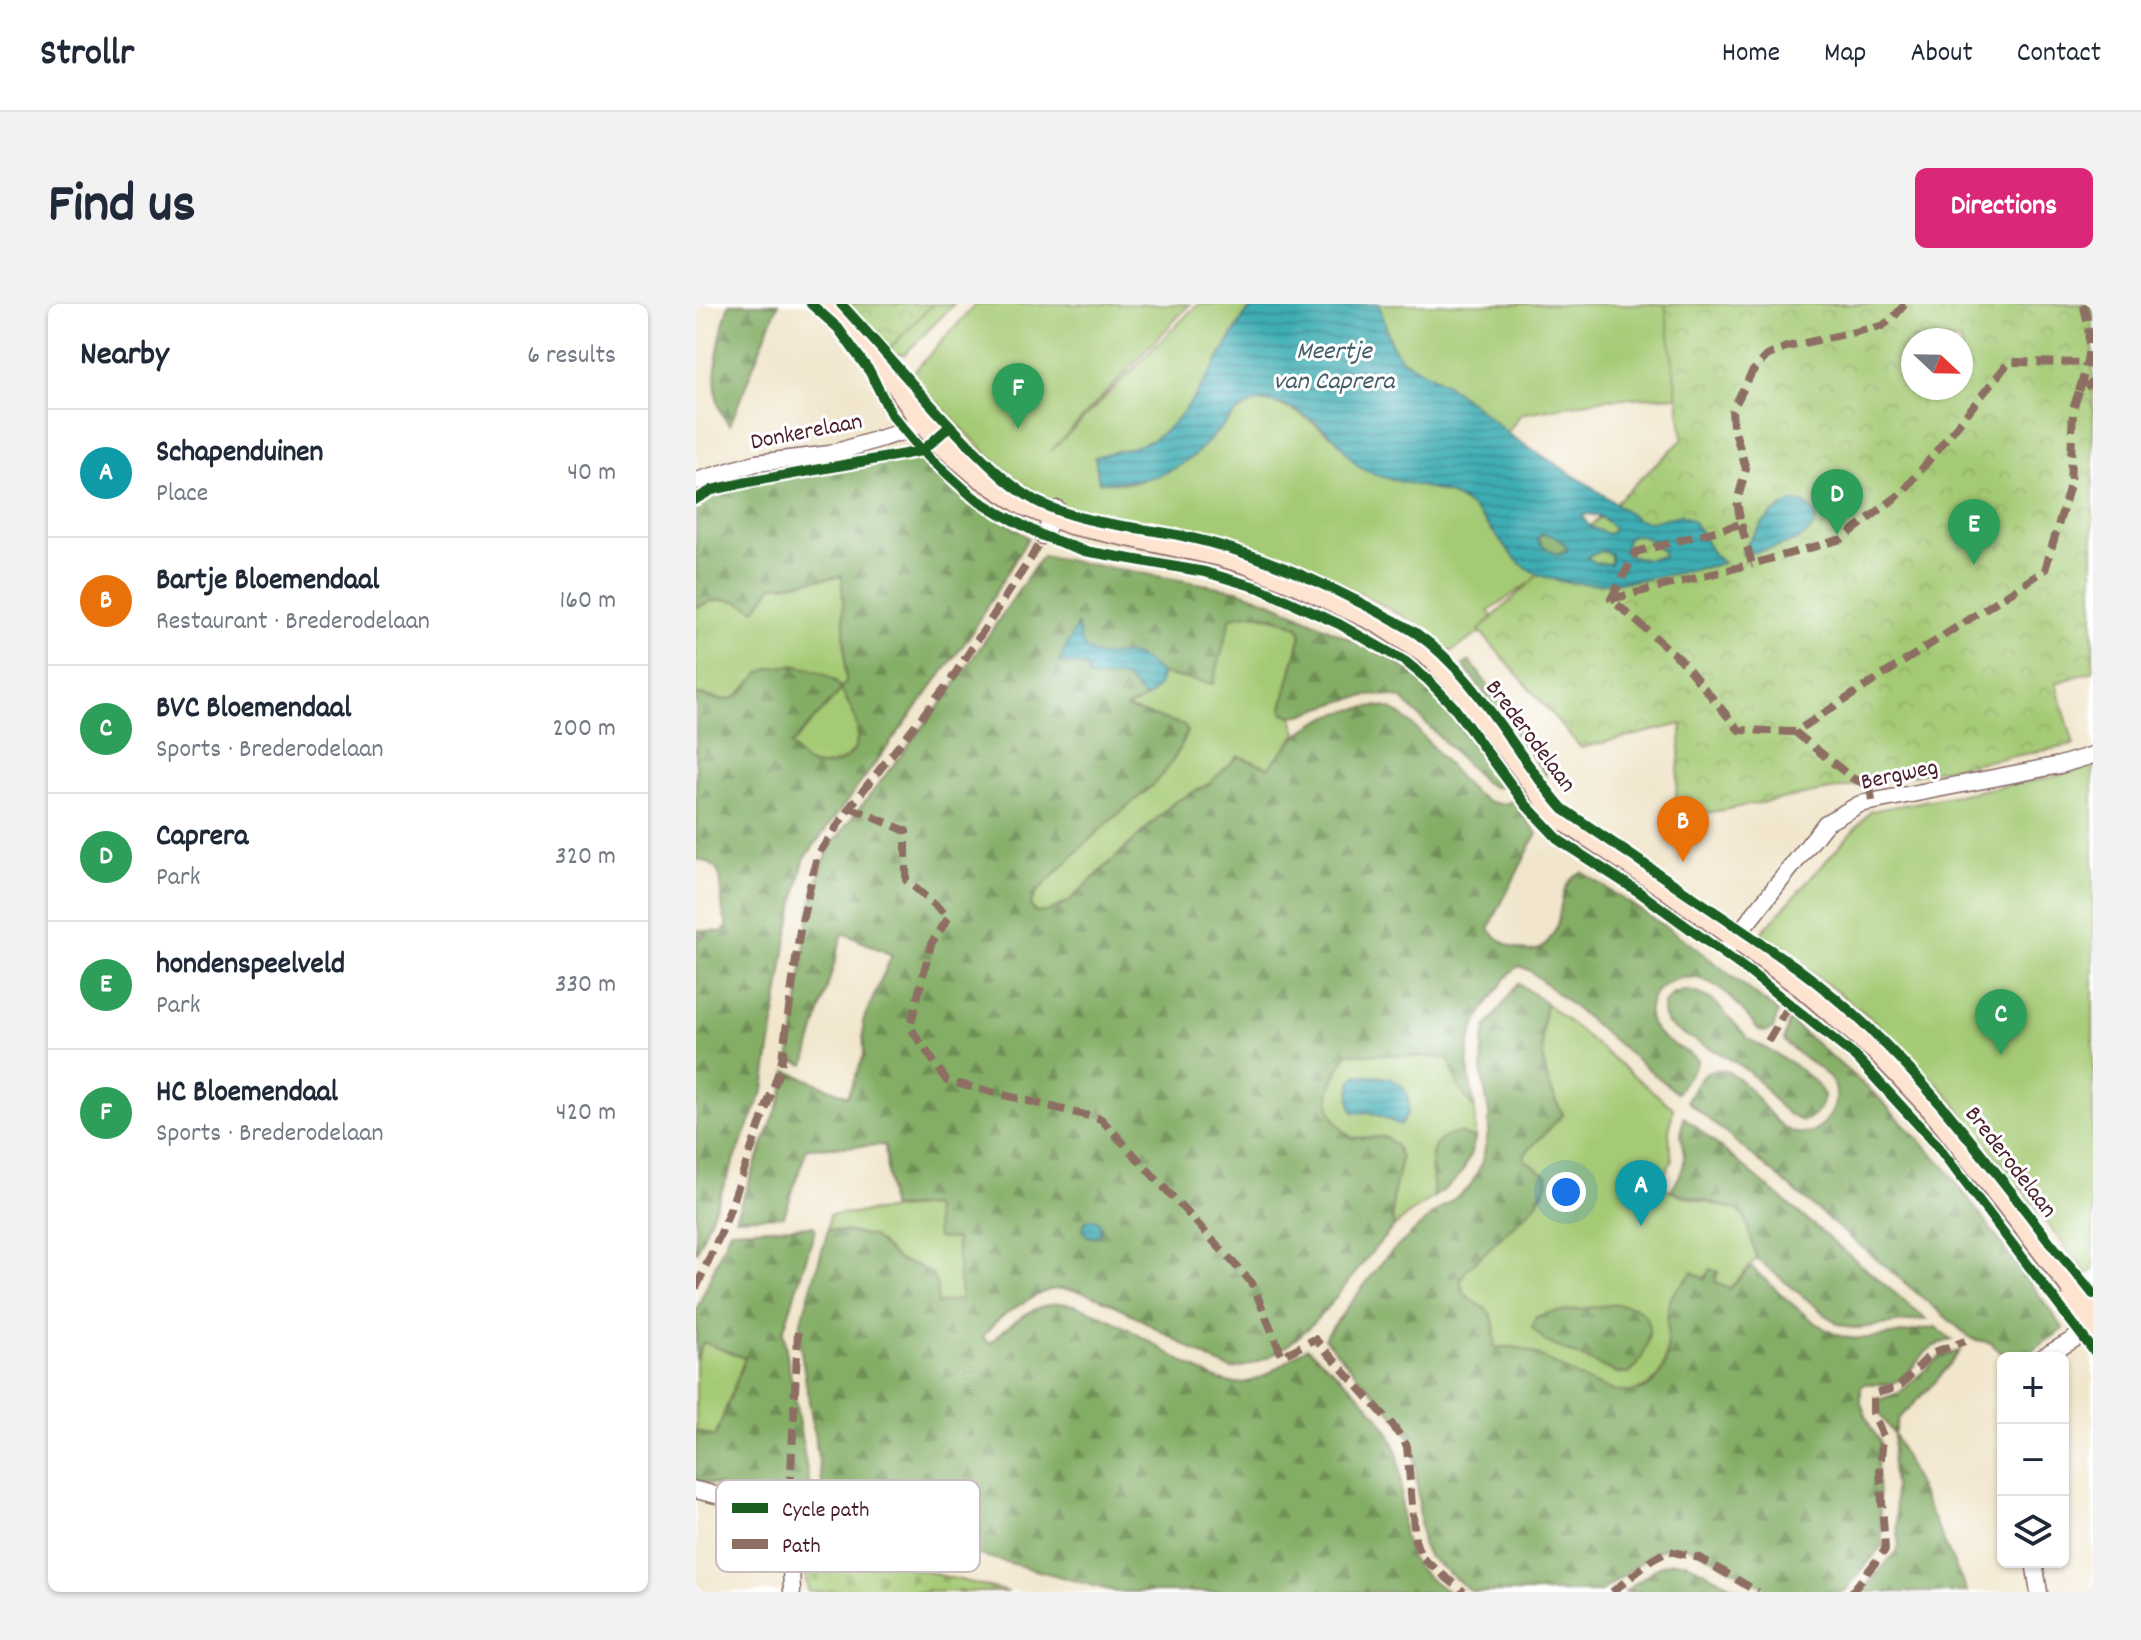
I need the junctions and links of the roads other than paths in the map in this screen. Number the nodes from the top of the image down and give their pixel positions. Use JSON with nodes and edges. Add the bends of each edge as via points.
{"nodes":[{"id":1,"x":825,"y":304,"type":"edge"},
{"id":2,"x":918,"y":426,"type":"junction"},
{"id":3,"x":696,"y":481,"type":"edge"},
{"id":4,"x":2093,"y":755,"type":"edge"},
{"id":5,"x":1732,"y":942,"type":"junction"},
{"id":6,"x":2092,"y":1327,"type":"edge"},
{"id":7,"x":2052,"y":1352,"type":"edge"},
{"id":8,"x":696,"y":1490,"type":"edge"},
{"id":9,"x":716,"y":1495,"type":"edge"},
{"id":10,"x":2035,"y":1568,"type":"edge"},
{"id":11,"x":791,"y":1572,"type":"edge"},
{"id":12,"x":792,"y":1592,"type":"edge"},
{"id":13,"x":2039,"y":1592,"type":"edge"}],
"edges":[{"from":1,"to":2,"type":"street","name":"Brederodelaan","via":[[877,363],[899,413]]},
{"from":2,"to":3,"type":"street","name":"Donkerelaan","via":[[830,454],[756,463]]},
{"from":2,"to":5,"type":"street","name":"Brederodelaan","via":[[945,464],[997,504],[1083,541],[1204,566],[1273,588],[1339,617],[1440,674],[1556,828],[1572,833]]},
{"from":4,"to":5,"type":"street","name":"Bergweg","via":[[1860,804],[1826,823]]},
{"from":5,"to":6,"type":"street","name":"Brederodelaan","via":[[1806,996],[1862,1053],[1927,1123]]},
{"from":6,"to":7,"type":"street"},
{"from":8,"to":9,"type":"street"},
{"from":10,"to":13,"type":"street"},
{"from":11,"to":12,"type":"street"}]}
